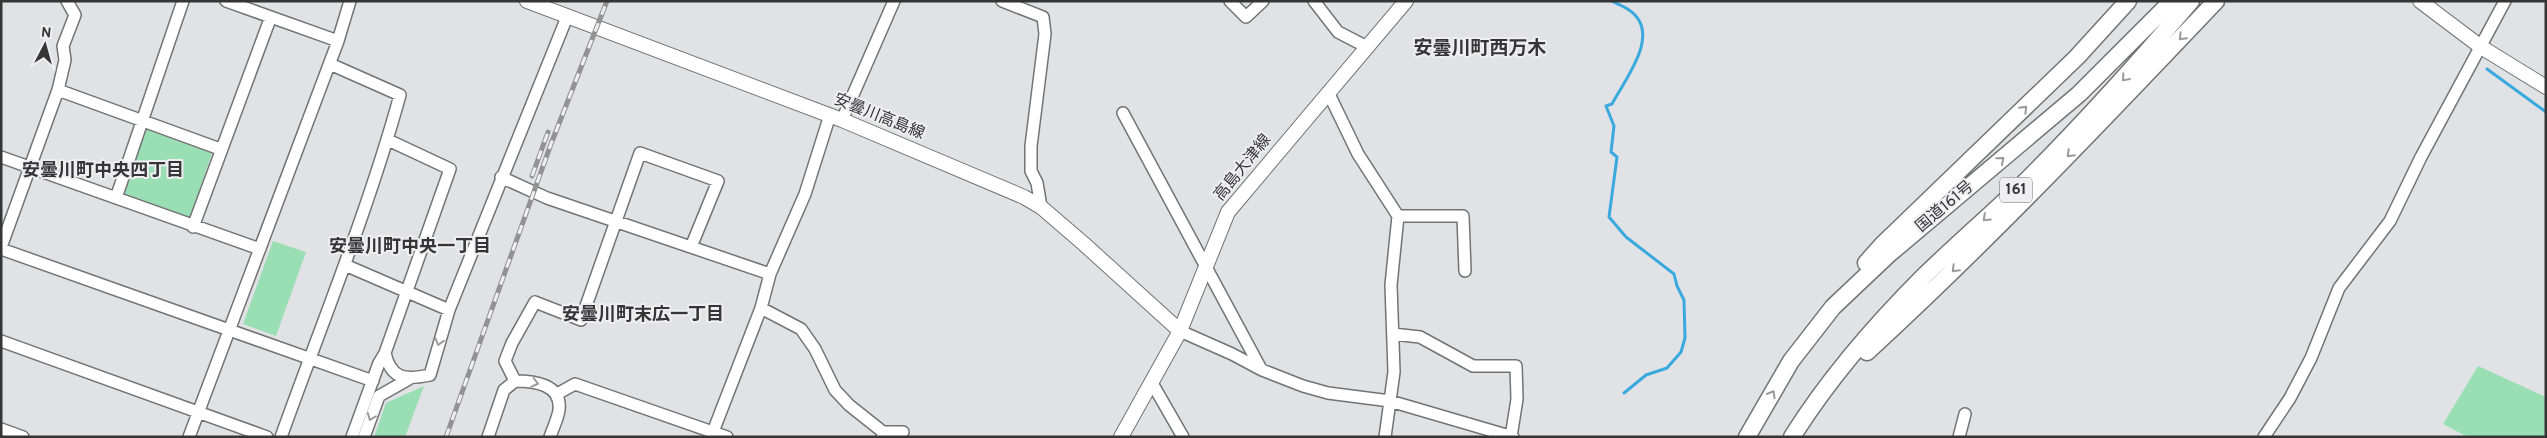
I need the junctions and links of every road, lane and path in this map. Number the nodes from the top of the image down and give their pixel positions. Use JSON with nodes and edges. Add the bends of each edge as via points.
{"nodes":[{"id":1,"x":67,"y":1,"type":"edge"},
{"id":2,"x":183,"y":1,"type":"edge"},
{"id":3,"x":226,"y":1,"type":"edge"},
{"id":4,"x":350,"y":1,"type":"edge"},
{"id":5,"x":527,"y":1,"type":"edge"},
{"id":6,"x":894,"y":1,"type":"edge"},
{"id":7,"x":1002,"y":1,"type":"edge"},
{"id":8,"x":1230,"y":1,"type":"edge"},
{"id":9,"x":1263,"y":1,"type":"edge"},
{"id":10,"x":1314,"y":1,"type":"edge"},
{"id":11,"x":1406,"y":1,"type":"edge"},
{"id":12,"x":2128,"y":1,"type":"edge"},
{"id":13,"x":2172,"y":1,"type":"edge"},
{"id":14,"x":2192,"y":1,"type":"edge"},
{"id":15,"x":2216,"y":1,"type":"edge"},
{"id":16,"x":2420,"y":1,"type":"edge"},
{"id":17,"x":2505,"y":1,"type":"edge"},
{"id":18,"x":567,"y":17,"type":"junction"},
{"id":19,"x":270,"y":19,"type":"junction"},
{"id":20,"x":338,"y":41,"type":"junction"},
{"id":21,"x":1367,"y":47,"type":"junction"},
{"id":22,"x":2481,"y":47,"type":"junction"},
{"id":23,"x":330,"y":64,"type":"junction"},
{"id":24,"x":2546,"y":87,"type":"edge"},
{"id":25,"x":58,"y":90,"type":"junction"},
{"id":26,"x":1328,"y":92,"type":"junction"},
{"id":27,"x":1123,"y":113,"type":"dead end"},
{"id":28,"x":836,"y":118,"type":"junction"},
{"id":29,"x":143,"y":121,"type":"junction"},
{"id":30,"x":388,"y":140,"type":"junction"},
{"id":31,"x":220,"y":149,"type":"junction"},
{"id":32,"x":1,"y":158,"type":"edge"},
{"id":33,"x":29,"y":168,"type":"junction"},
{"id":34,"x":501,"y":177,"type":"junction"},
{"id":35,"x":116,"y":198,"type":"junction"},
{"id":36,"x":1041,"y":207,"type":"junction"},
{"id":37,"x":1398,"y":216,"type":"junction"},
{"id":38,"x":617,"y":223,"type":"junction"},
{"id":39,"x":193,"y":227,"type":"junction"},
{"id":40,"x":691,"y":247,"type":"junction"},
{"id":41,"x":1,"y":248,"type":"edge"},
{"id":42,"x":260,"y":249,"type":"junction"},
{"id":43,"x":345,"y":265,"type":"junction"},
{"id":44,"x":1206,"y":268,"type":"junction"},
{"id":45,"x":1465,"y":271,"type":"dead end"},
{"id":46,"x":770,"y":274,"type":"junction"},
{"id":47,"x":406,"y":290,"type":"junction"},
{"id":48,"x":1832,"y":307,"type":"junction"},
{"id":49,"x":761,"y":308,"type":"junction"},
{"id":50,"x":449,"y":310,"type":"junction"},
{"id":51,"x":230,"y":330,"type":"junction"},
{"id":52,"x":1180,"y":331,"type":"junction"},
{"id":53,"x":1393,"y":334,"type":"junction"},
{"id":54,"x":1,"y":341,"type":"edge"},
{"id":55,"x":386,"y":353,"type":"junction"},
{"id":56,"x":309,"y":358,"type":"junction"},
{"id":57,"x":1262,"y":370,"type":"junction"},
{"id":58,"x":1836,"y":374,"type":"junction"},
{"id":59,"x":409,"y":379,"type":"junction"},
{"id":60,"x":373,"y":381,"type":"junction"},
{"id":61,"x":515,"y":381,"type":"junction"},
{"id":62,"x":1152,"y":383,"type":"junction"},
{"id":63,"x":556,"y":394,"type":"junction"},
{"id":64,"x":1390,"y":400,"type":"junction"},
{"id":65,"x":198,"y":412,"type":"junction"},
{"id":66,"x":1965,"y":414,"type":"dead end"},
{"id":67,"x":1,"y":429,"type":"edge"},
{"id":68,"x":902,"y":432,"type":"dead end"},
{"id":69,"x":712,"y":434,"type":"edge"},
{"id":70,"x":883,"y":434,"type":"edge"},
{"id":71,"x":23,"y":437,"type":"edge"},
{"id":72,"x":189,"y":437,"type":"edge"},
{"id":73,"x":267,"y":437,"type":"edge"},
{"id":74,"x":281,"y":437,"type":"edge"},
{"id":75,"x":352,"y":437,"type":"edge"},
{"id":76,"x":364,"y":437,"type":"edge"},
{"id":77,"x":488,"y":437,"type":"edge"},
{"id":78,"x":550,"y":437,"type":"edge"},
{"id":79,"x":727,"y":437,"type":"edge"},
{"id":80,"x":1121,"y":437,"type":"edge"},
{"id":81,"x":1183,"y":437,"type":"edge"},
{"id":82,"x":1385,"y":437,"type":"edge"},
{"id":83,"x":1512,"y":437,"type":"edge"},
{"id":84,"x":1748,"y":437,"type":"edge"},
{"id":85,"x":1792,"y":437,"type":"edge"},
{"id":86,"x":1959,"y":437,"type":"edge"},
{"id":87,"x":2264,"y":437,"type":"edge"}],
"edges":[{"from":1,"to":25,"type":"street","via":[[75,15],[63,46],[65,60]]},
{"from":2,"to":29,"type":"street"},
{"from":3,"to":19,"type":"street"},
{"from":4,"to":20,"type":"street"},
{"from":5,"to":18,"type":"main road","name":"安曇川高島線"},
{"from":6,"to":28,"type":"street"},
{"from":7,"to":36,"type":"street","via":[[1043,17],[1045,34],[1031,146],[1031,171],[1037,183]]},
{"from":8,"to":9,"type":"street","via":[[1246,17]]},
{"from":10,"to":21,"type":"street","via":[[1338,32]]},
{"from":11,"to":21,"type":"main road","name":"高島大津線"},
{"from":48,"to":12,"type":"highway","one_way":true,"via":[[1882,244],[2077,57]]},
{"from":48,"to":13,"type":"highway","name":"国道161号","number":"161","one_way":true,"via":[[1888,255],[2079,94]]},
{"from":14,"to":58,"type":"highway","number":"161","one_way":true,"via":[[2113,91],[2026,180],[1923,277]]},
{"from":15,"to":58,"type":"highway","one_way":true,"via":[[1936,289],[1852,366]]},
{"from":16,"to":22,"type":"main road"},
{"from":17,"to":22,"type":"street"},
{"from":18,"to":28,"type":"main road","name":"安曇川高島線"},
{"from":18,"to":34,"type":"street"},
{"from":19,"to":20,"type":"street"},
{"from":19,"to":31,"type":"street"},
{"from":20,"to":23,"type":"street"},
{"from":21,"to":26,"type":"main road","name":"高島大津線"},
{"from":22,"to":24,"type":"main road"},
{"from":22,"to":87,"type":"street","via":[[2390,221],[2339,288],[2311,358]]},
{"from":23,"to":30,"type":"street","via":[[400,94]]},
{"from":23,"to":42,"type":"street"},
{"from":25,"to":29,"type":"street"},
{"from":25,"to":33,"type":"street"},
{"from":26,"to":37,"type":"street","via":[[1358,154]]},
{"from":26,"to":44,"type":"main road","name":"高島大津線","via":[[1228,212]]},
{"from":27,"to":44,"type":"street"},
{"from":28,"to":36,"type":"main road","name":"安曇川高島線","via":[[993,183]]},
{"from":28,"to":46,"type":"street"},
{"from":29,"to":31,"type":"street"},
{"from":29,"to":35,"type":"street"},
{"from":30,"to":43,"type":"street"},
{"from":30,"to":47,"type":"street","via":[[450,169]]},
{"from":31,"to":39,"type":"street"},
{"from":32,"to":33,"type":"street"},
{"from":33,"to":35,"type":"street"},
{"from":33,"to":41,"type":"street"},
{"from":34,"to":38,"type":"street","via":[[547,198]]},
{"from":34,"to":50,"type":"street"},
{"from":35,"to":39,"type":"street"},
{"from":36,"to":52,"type":"main road","name":"安曇川高島線"},
{"from":37,"to":45,"type":"street","via":[[1463,216]]},
{"from":37,"to":53,"type":"street","via":[[1391,285]]},
{"from":38,"to":40,"type":"street"},
{"from":38,"to":40,"type":"street","via":[[640,152],[718,181]]},
{"from":38,"to":61,"type":"street","via":[[581,320],[535,302],[505,361]]},
{"from":39,"to":42,"type":"street"},
{"from":40,"to":46,"type":"street"},
{"from":41,"to":51,"type":"street"},
{"from":42,"to":51,"type":"street"},
{"from":43,"to":47,"type":"street"},
{"from":43,"to":56,"type":"street"},
{"from":44,"to":52,"type":"main road","name":"高島大津線"},
{"from":44,"to":57,"type":"street"},
{"from":46,"to":49,"type":"street"},
{"from":47,"to":50,"type":"street"},
{"from":47,"to":55,"type":"street"},
{"from":84,"to":48,"type":"highway","name":"国道161号","number":"161","one_way":true,"via":[[1791,361]]},
{"from":49,"to":69,"type":"street"},
{"from":49,"to":70,"type":"street","via":[[801,329],[835,390]]},
{"from":50,"to":59,"type":"street","one_way":true,"via":[[430,375]]},
{"from":51,"to":56,"type":"street"},
{"from":51,"to":65,"type":"street"},
{"from":52,"to":57,"type":"street"},
{"from":52,"to":62,"type":"main road","name":"高島大津線"},
{"from":53,"to":64,"type":"street","via":[[1394,372]]},
{"from":53,"to":83,"type":"street","via":[[1420,337],[1474,366],[1516,366],[1517,399]]},
{"from":54,"to":65,"type":"street"},
{"from":55,"to":59,"type":"street","via":[[392,369]]},
{"from":55,"to":60,"type":"street"},
{"from":56,"to":60,"type":"street"},
{"from":56,"to":74,"type":"street"},
{"from":57,"to":64,"type":"street","via":[[1328,393]]},
{"from":58,"to":85,"type":"highway","number":"161"},
{"from":59,"to":76,"type":"street","one_way":true,"via":[[379,396]]},
{"from":60,"to":75,"type":"street"},
{"from":61,"to":63,"type":"street","one_way":true,"via":[[532,381]]},
{"from":61,"to":77,"type":"street","via":[[504,390]]},
{"from":62,"to":80,"type":"main road","name":"高島大津線"},
{"from":62,"to":81,"type":"street"},
{"from":63,"to":69,"type":"street","via":[[575,384]]},
{"from":63,"to":78,"type":"street","via":[[560,409]]},
{"from":64,"to":82,"type":"street"},
{"from":64,"to":83,"type":"street"},
{"from":65,"to":72,"type":"street"},
{"from":65,"to":73,"type":"street"},
{"from":66,"to":86,"type":"street"},
{"from":67,"to":71,"type":"street"},
{"from":68,"to":70,"type":"street"},
{"from":69,"to":79,"type":"street"}]}
